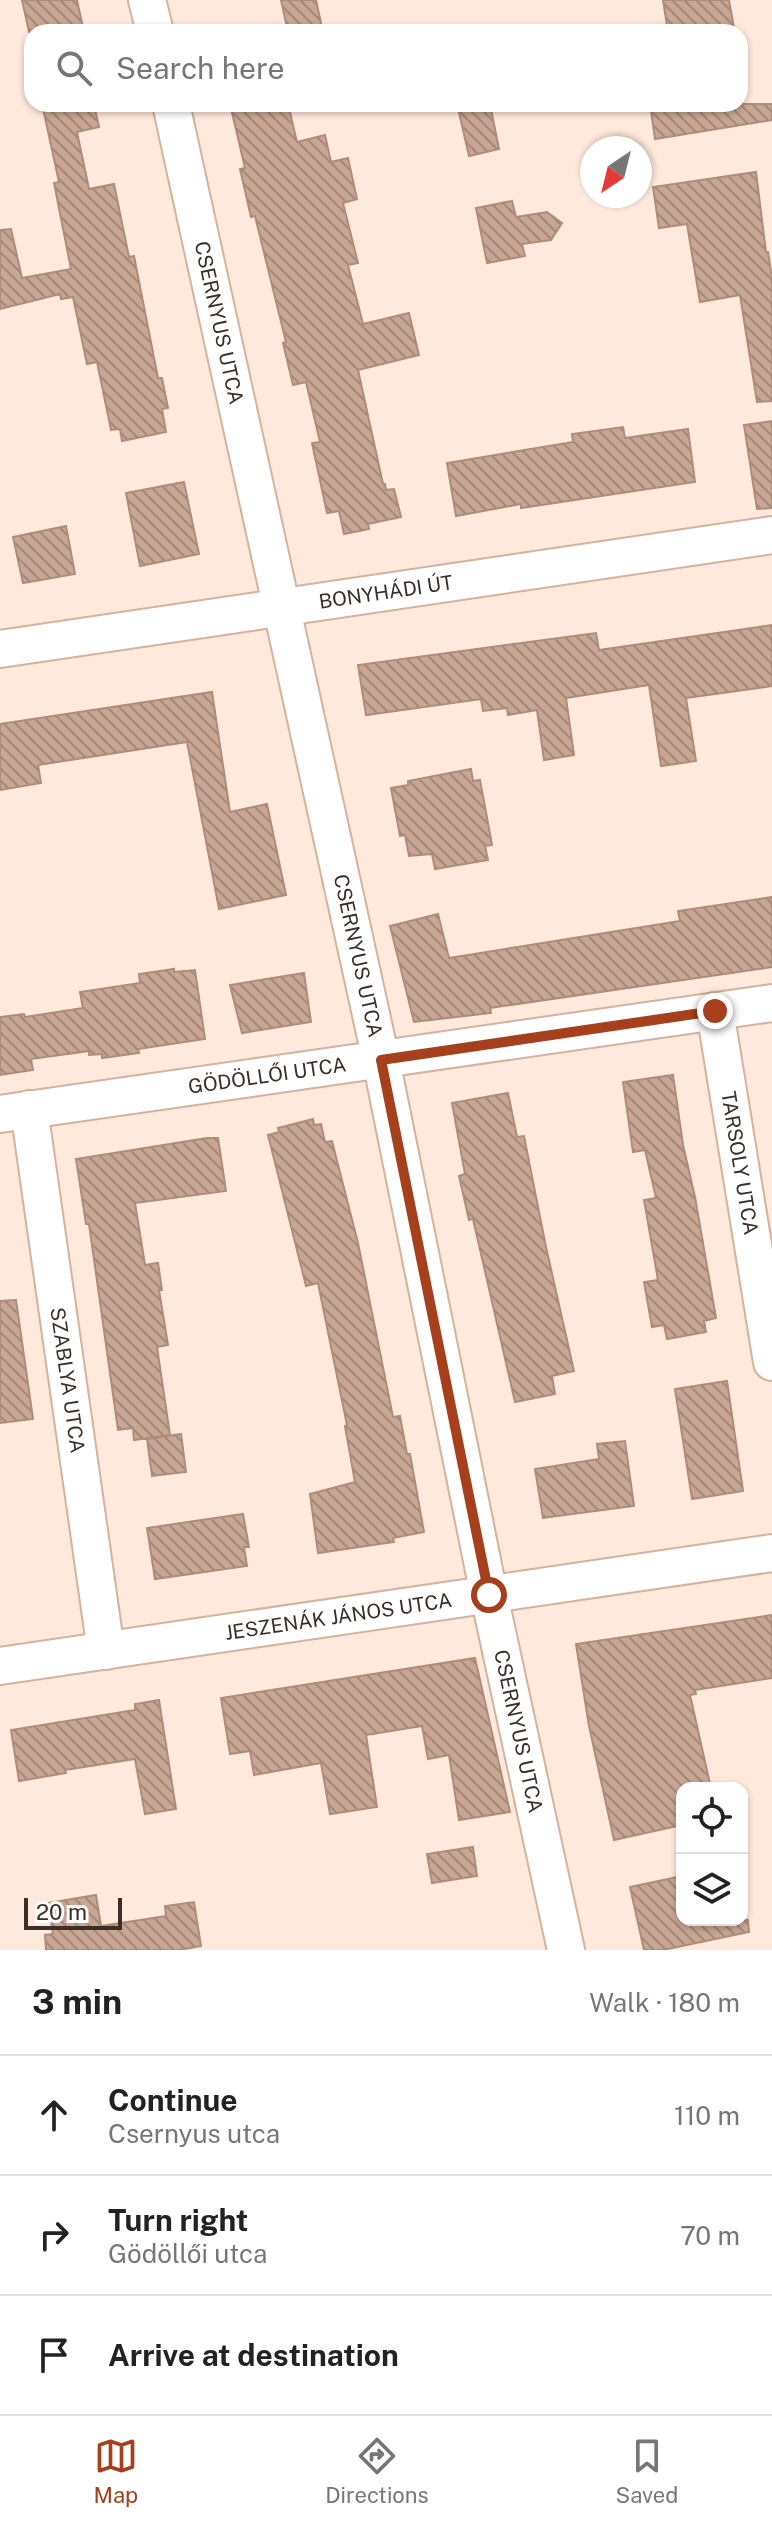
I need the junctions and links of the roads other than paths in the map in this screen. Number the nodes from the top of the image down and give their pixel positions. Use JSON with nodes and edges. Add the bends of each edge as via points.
{"nodes":[{"id":1,"x":147,"y":0,"type":"edge"},
{"id":2,"x":153,"y":24,"type":"edge"},
{"id":3,"x":173,"y":112,"type":"edge"},
{"id":4,"x":772,"y":535,"type":"edge"},
{"id":5,"x":283,"y":607,"type":"junction"},
{"id":6,"x":0,"y":649,"type":"edge"},
{"id":7,"x":772,"y":1003,"type":"edge"},
{"id":8,"x":715,"y":1011,"type":"junction"},
{"id":9,"x":381,"y":1060,"type":"junction"},
{"id":10,"x":14,"y":1112,"type":"edge"},
{"id":11,"x":772,"y":1362,"type":"edge"},
{"id":12,"x":772,"y":1553,"type":"edge"},
{"id":13,"x":489,"y":1595,"type":"junction"},
{"id":14,"x":106,"y":1651,"type":"junction"},
{"id":15,"x":0,"y":1666,"type":"edge"},
{"id":16,"x":566,"y":1950,"type":"edge"}],
"edges":[{"from":1,"to":2,"type":"street"},
{"from":3,"to":5,"type":"street","name":"CSERNYUS UTCA"},
{"from":4,"to":5,"type":"street","name":"BONYHÁDI ÚT"},
{"from":5,"to":6,"type":"street","name":"BONYHÁDI ÚT"},
{"from":5,"to":9,"type":"street","name":"CSERNYUS UTCA"},
{"from":7,"to":8,"type":"street","name":"GÖDÖLLŐI UTCA"},
{"from":8,"to":9,"type":"street","name":"GÖDÖLLŐI UTCA"},
{"from":8,"to":11,"type":"street","name":"TARSOLY UTCA"},
{"from":9,"to":10,"type":"street","name":"GÖDÖLLŐI UTCA"},
{"from":9,"to":13,"type":"street","name":"CSERNYUS UTCA"},
{"from":10,"to":14,"type":"street","name":"SZABLYA UTCA"},
{"from":12,"to":13,"type":"street","name":"JESZENÁK JÁNOS UTCA"},
{"from":13,"to":14,"type":"street","name":"JESZENÁK JÁNOS UTCA"},
{"from":13,"to":16,"type":"street","name":"CSERNYUS UTCA"},
{"from":14,"to":15,"type":"street","name":"JESZENÁK JÁNOS UTCA"}]}
